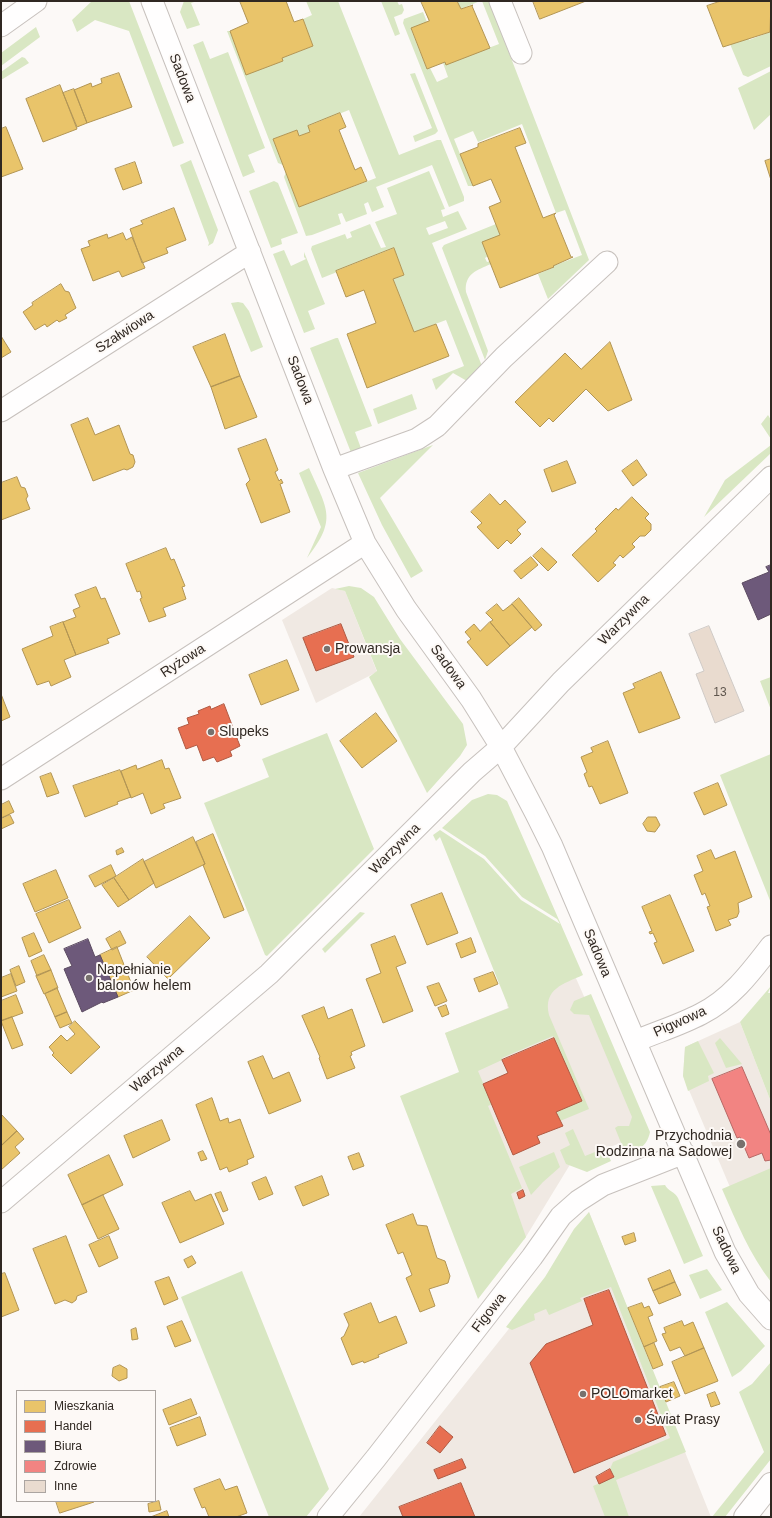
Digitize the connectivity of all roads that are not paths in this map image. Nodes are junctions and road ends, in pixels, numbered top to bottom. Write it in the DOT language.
graph roads {
  1 [pos="36,1"];
  2 [pos="152,1"];
  3 [pos="500,1"];
  4 [pos="1,26"];
  5 [pos="521,53"];
  6 [pos="250,252"];
  7 [pos="607,262"];
  8 [pos="1,411"];
  9 [pos="334,469"];
  10 [pos="771,477"];
  11 [pos="365,543"];
  12 [pos="502,747"];
  13 [pos="1,779"];
  14 [pos="771,946"];
  15 [pos="636,1041"];
  16 [pos="684,1153"];
  17 [pos="1,1202"];
  18 [pos="771,1319"];
  19 [pos="771,1484"];
  20 [pos="328,1517"];
  21 [pos="745,1517"];
  1 -- 4 [label="street"];
  2 -- 6 [label="street, Sadowa"];
  3 -- 5 [label="street"];
  6 -- 8 [label="street, Szałwiowa"];
  6 -- 9 [label="street, Sadowa"];
  7 -- 9 [label="street"];
  9 -- 11 [label="street, Sadowa"];
  10 -- 12 [label="street, Warzywna"];
  11 -- 12 [label="street, Sadowa"];
  11 -- 13 [label="street, Ryżowa"];
  12 -- 15 [label="street, Sadowa"];
  12 -- 17 [label="street, Warzywna"];
  14 -- 15 [label="street, Pigwowa"];
  15 -- 16 [label="street, Sadowa"];
  16 -- 18 [label="street, Sadowa"];
  16 -- 20 [label="street, Figowa"];
  19 -- 21 [label="main road"];
}
